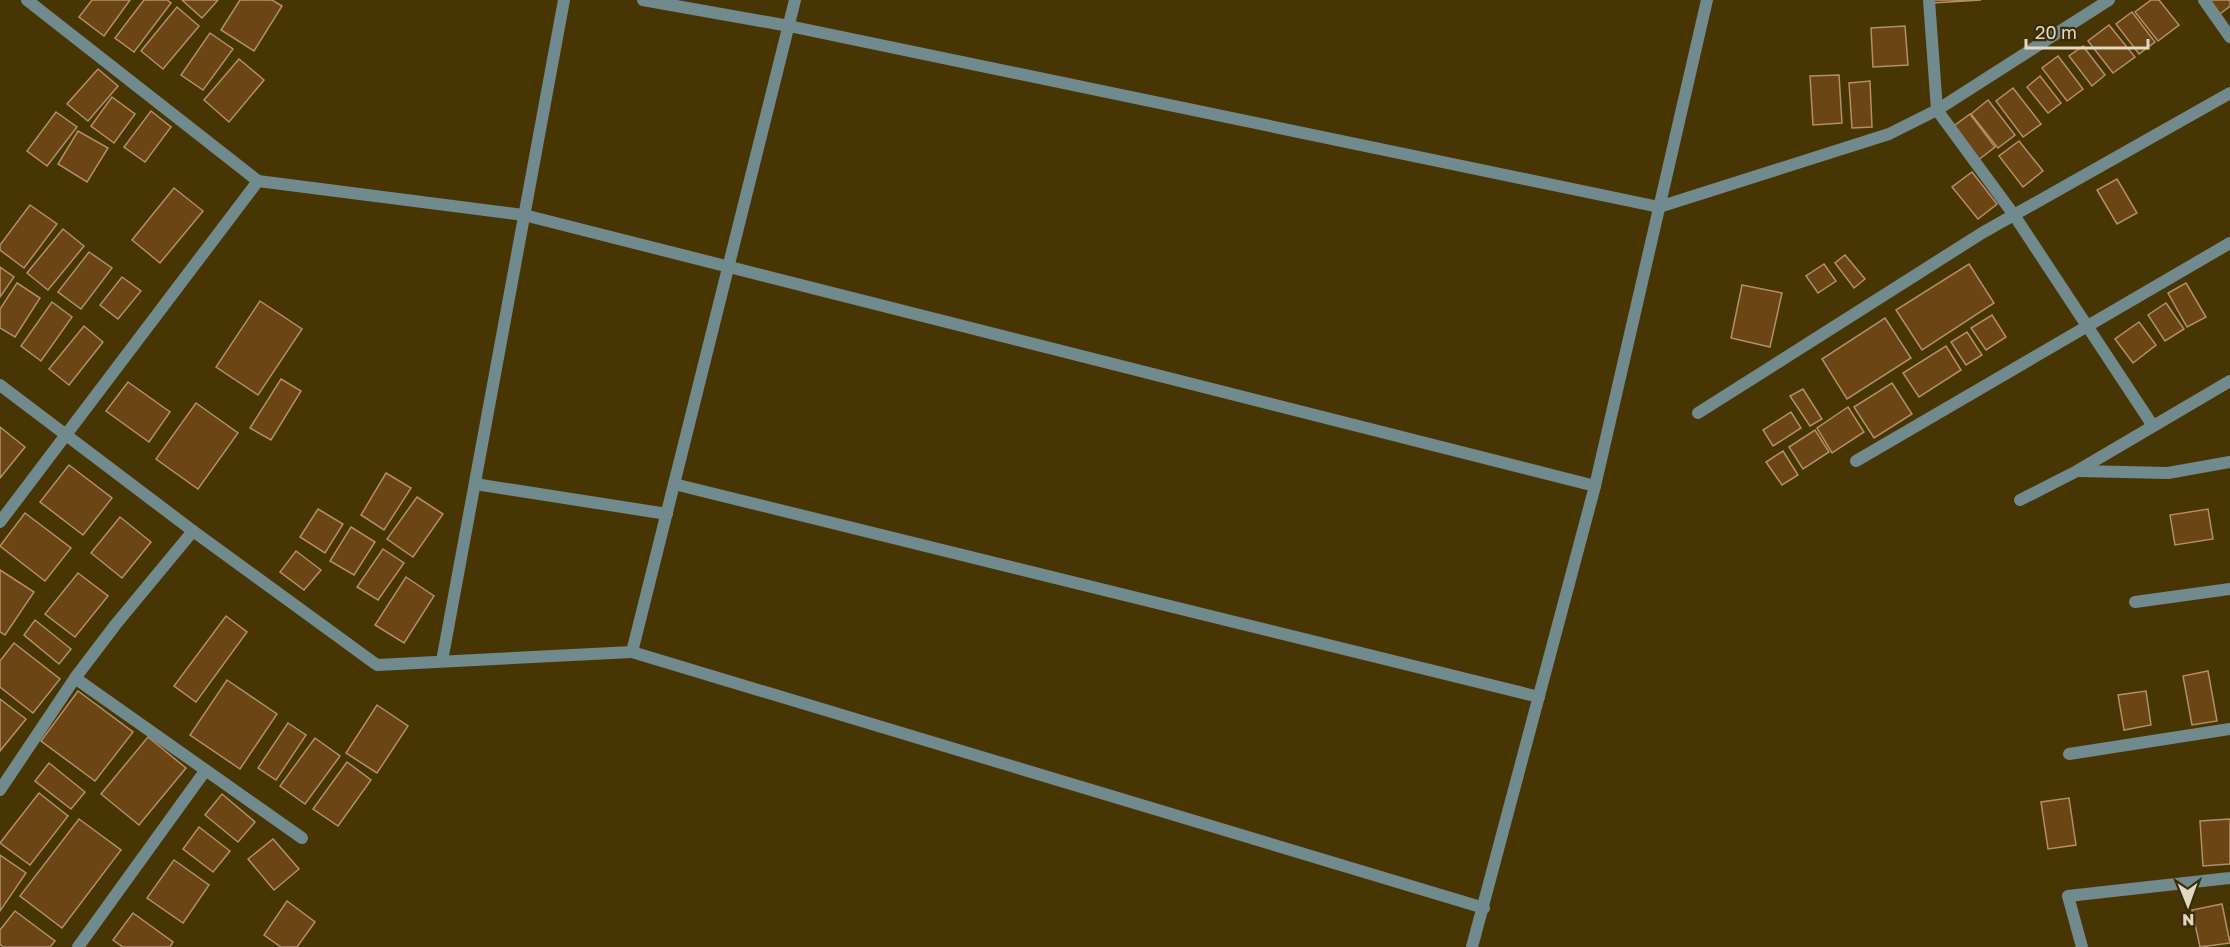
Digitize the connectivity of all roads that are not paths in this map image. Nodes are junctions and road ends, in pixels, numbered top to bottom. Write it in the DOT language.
graph roads {
  1 [pos="27,0"];
  2 [pos="564,0"];
  3 [pos="643,0"];
  4 [pos="795,0"];
  5 [pos="1707,0"];
  6 [pos="1929,0"];
  7 [pos="2109,0"];
  8 [pos="2204,0"];
  9 [pos="789,26"];
  10 [pos="2230,37"];
  11 [pos="2230,93"];
  12 [pos="1937,110"];
  13 [pos="258,181"];
  14 [pos="1659,207"];
  15 [pos="524,214"];
  16 [pos="2014,215"];
  17 [pos="2230,243"];
  18 [pos="728,268"];
  19 [pos="2088,326"];
  20 [pos="2230,381"];
  21 [pos="0,385"];
  22 [pos="1698,413"];
  23 [pos="2153,426"];
  24 [pos="66,434"];
  25 [pos="1856,461"];
  26 [pos="2230,462"];
  27 [pos="2077,471"];
  28 [pos="475,484"];
  29 [pos="675,484"];
  30 [pos="1595,486"];
  31 [pos="2020,500"];
  32 [pos="667,514"];
  33 [pos="0,522"];
  34 [pos="193,531"];
  35 [pos="2230,590"];
  36 [pos="2135,602"];
  37 [pos="632,652"];
  38 [pos="442,661"];
  39 [pos="75,678"];
  40 [pos="1539,697"];
  41 [pos="2230,729"];
  42 [pos="2069,754"];
  43 [pos="205,771"];
  44 [pos="0,790"];
  45 [pos="302,838"];
  46 [pos="2230,878"];
  47 [pos="1484,908"];
  48 [pos="78,947"];
  49 [pos="1472,947"];
  50 [pos="2082,947"];
  1 -- 13 [label="street"];
  2 -- 15 [label="street"];
  3 -- 9 [label="street"];
  4 -- 9 [label="street"];
  5 -- 14 [label="street"];
  6 -- 12 [label="street"];
  7 -- 12 [label="street"];
  8 -- 10 [label="street"];
  9 -- 14 [label="street"];
  9 -- 18 [label="street"];
  11 -- 16 [label="street"];
  12 -- 14 [label="street"];
  12 -- 16 [label="street"];
  13 -- 15 [label="street"];
  13 -- 24 [label="street"];
  14 -- 30 [label="street"];
  15 -- 18 [label="street"];
  15 -- 28 [label="street"];
  16 -- 19 [label="street"];
  16 -- 22 [label="street"];
  17 -- 19 [label="street"];
  18 -- 29 [label="street"];
  18 -- 30 [label="street"];
  19 -- 23 [label="street"];
  19 -- 25 [label="street"];
  20 -- 23 [label="street"];
  21 -- 24 [label="street"];
  23 -- 27 [label="street"];
  24 -- 33 [label="street"];
  24 -- 34 [label="street"];
  26 -- 27 [label="street"];
  27 -- 31 [label="street"];
  28 -- 32 [label="street"];
  28 -- 38 [label="street"];
  29 -- 32 [label="street"];
  29 -- 40 [label="street"];
  30 -- 40 [label="street"];
  32 -- 37 [label="street"];
  34 -- 38 [label="street"];
  34 -- 39 [label="street"];
  35 -- 36 [label="street"];
  37 -- 38 [label="street"];
  37 -- 47 [label="street"];
  39 -- 43 [label="street"];
  39 -- 44 [label="street"];
  40 -- 47 [label="street"];
  41 -- 42 [label="street"];
  43 -- 45 [label="street"];
  43 -- 48 [label="street"];
  46 -- 50 [label="street"];
  47 -- 49 [label="street"];
}
